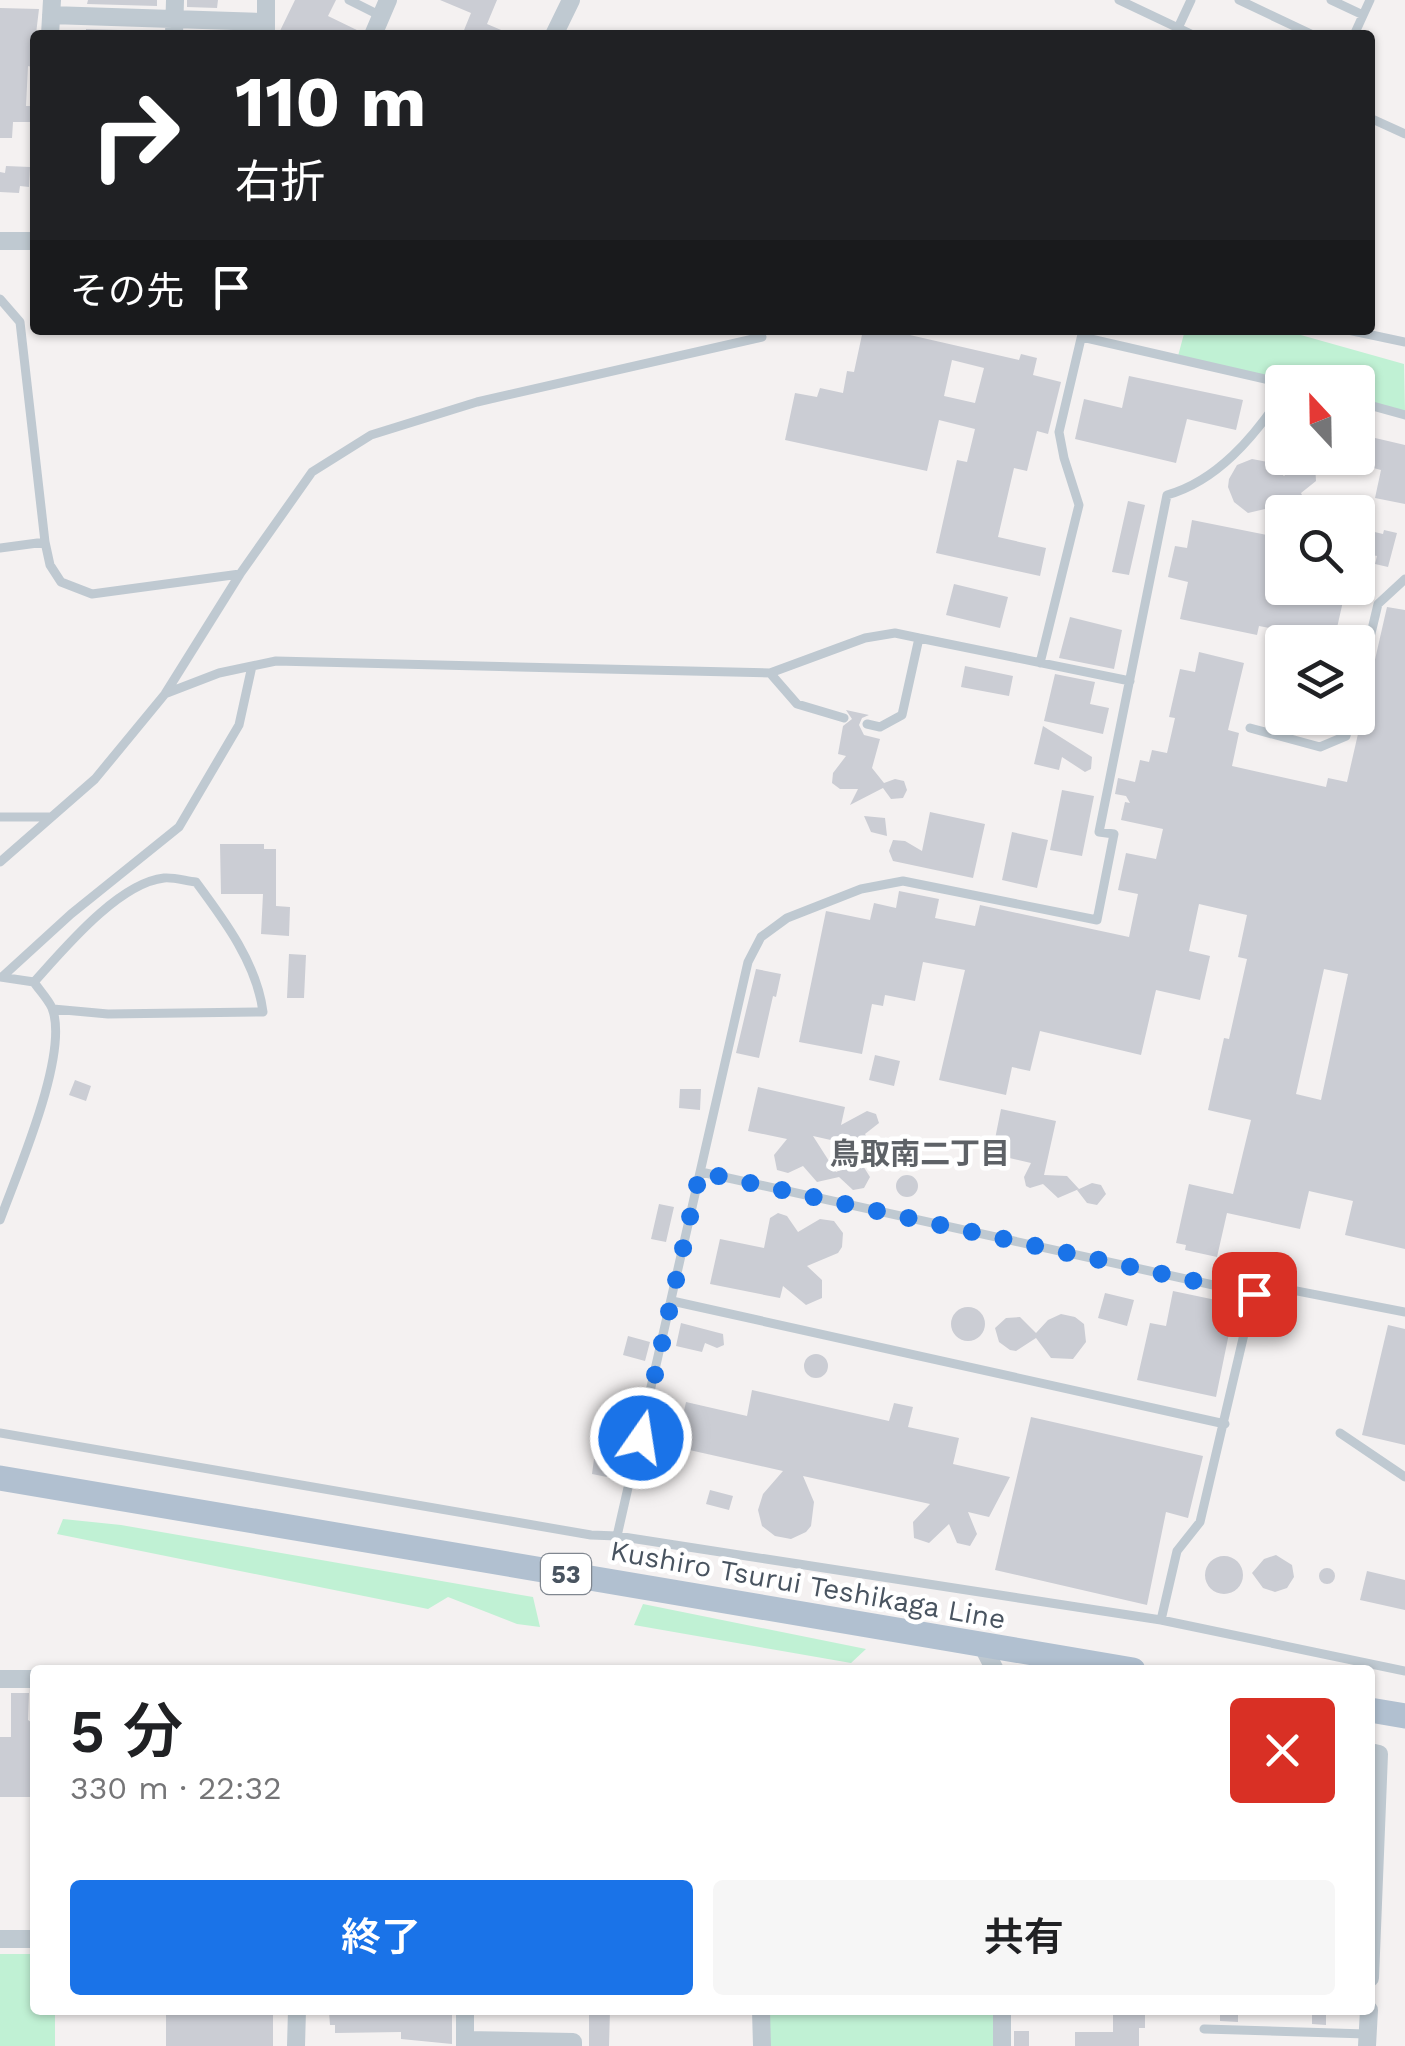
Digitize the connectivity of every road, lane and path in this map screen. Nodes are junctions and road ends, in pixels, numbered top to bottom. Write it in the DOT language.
graph roads {
  1 [pos="176,0"];
  2 [pos="266,0"];
  3 [pos="349,0"];
  4 [pos="571,0"];
  5 [pos="1119,0"];
  6 [pos="1191,0"];
  7 [pos="1239,0"];
  8 [pos="1331,0"];
  9 [pos="1370,0"];
  10 [pos="51,8"];
  11 [pos="384,8"];
  12 [pos="1363,16"];
  13 [pos="174,27"];
  14 [pos="1178,28"];
  15 [pos="265,29"];
  16 [pos="556,30"];
  17 [pos="1182,30"];
  18 [pos="1302,30"];
  19 [pos="1356,30"];
  20 [pos="1375,120"];
  21 [pos="1405,134"];
  22 [pos="0,241"];
  23 [pos="30,241"];
  24 [pos="0,298"];
  25 [pos="1083,335"];
  26 [pos="1087,335"];
  27 [pos="1372,335"];
  28 [pos="762,337"];
  29 [pos="1405,342"];
  30 [pos="1265,379"];
  31 [pos="1375,407"];
  32 [pos="1405,415"];
  33 [pos="1265,420"];
  34 [pos="45,542"];
  35 [pos="0,548"];
  36 [pos="240,574"];
  37 [pos="1405,580"];
  38 [pos="1373,625"];
  39 [pos="919,638"];
  40 [pos="1040,663"];
  41 [pos="252,666"];
  42 [pos="770,673"];
  43 [pos="1130,681"];
  44 [pos="165,694"];
  45 [pos="844,718"];
  46 [pos="867,724"];
  47 [pos="1250,728"];
  48 [pos="1265,732"];
  49 [pos="1277,735"];
  50 [pos="1346,735"];
  51 [pos="0,817"];
  52 [pos="50,818"];
  53 [pos="0,862"];
  54 [pos="1,977"];
  55 [pos="34,982"];
  56 [pos="52,1009"];
  57 [pos="700,1172"];
  58 [pos="0,1220"];
  59 [pos="1254,1294"];
  60 [pos="672,1300"];
  61 [pos="1405,1312"];
  62 [pos="1225,1424"];
  63 [pos="0,1433"];
  64 [pos="1340,1433"];
  65 [pos="1405,1477"];
  66 [pos="0,1478"];
  67 [pos="616,1536"];
  68 [pos="1162,1620"];
  69 [pos="982,1645"];
  70 [pos="992,1665"];
  71 [pos="1103,1665"];
  72 [pos="1405,1671"];
  73 [pos="0,1679"];
  74 [pos="30,1680"];
  75 [pos="1375,1711"];
  76 [pos="1405,1716"];
  77 [pos="1375,1753"];
  78 [pos="1375,1842"];
  79 [pos="0,1939"];
  80 [pos="30,1939"];
  81 [pos="296,2015"];
  82 [pos="466,2015"];
  83 [pos="761,2015"];
  84 [pos="1002,2015"];
  85 [pos="1369,2015"];
  86 [pos="1204,2029"];
  87 [pos="1368,2040"];
  88 [pos="466,2043"];
  89 [pos="296,2046"];
  90 [pos="573,2046"];
  91 [pos="762,2046"];
  92 [pos="1002,2046"];
  1 -- 13 [label="street"];
  2 -- 15 [label="street"];
  3 -- 11 [label="lane"];
  4 -- 16 [label="street"];
  5 -- 14 [label="lane"];
  6 -- 14 [label="lane"];
  7 -- 18 [label="lane"];
  8 -- 12 [label="lane"];
  9 -- 12 [label="lane"];
  10 -- 13 [label="street"];
  12 -- 19 [label="lane"];
  13 -- 15 [label="street"];
  14 -- 17 [label="lane"];
  20 -- 21 [label="lane"];
  22 -- 23 [label="street"];
  24 -- 34 [label="lane"];
  25 -- 40 [label="lane"];
  26 -- 30 [label="lane"];
  27 -- 29 [label="lane"];
  28 -- 36 [label="lane"];
  31 -- 32 [label="lane"];
  33 -- 43 [label="lane"];
  34 -- 35 [label="lane"];
  34 -- 36 [label="lane"];
  36 -- 44 [label="lane"];
  37 -- 38 [label="lane"];
  39 -- 40 [label="lane"];
  39 -- 42 [label="lane"];
  39 -- 46 [label="lane"];
  40 -- 43 [label="lane"];
  41 -- 42 [label="lane"];
  41 -- 44 [label="lane"];
  41 -- 54 [label="lane"];
  42 -- 45 [label="lane"];
  43 -- 57 [label="lane"];
  44 -- 52 [label="lane"];
  47 -- 48 [label="lane"];
  49 -- 50 [label="lane"];
  51 -- 52 [label="lane"];
  52 -- 53 [label="lane"];
  54 -- 55 [label="lane"];
  55 -- 56 [label="lane"];
  55 -- 56 [label="lane"];
  56 -- 58 [label="lane"];
  57 -- 59 [label="lane"];
  57 -- 60 [label="lane"];
  59 -- 61 [label="lane"];
  59 -- 62 [label="lane"];
  60 -- 62 [label="lane"];
  60 -- 67 [label="lane"];
  62 -- 68 [label="lane"];
  63 -- 67 [label="lane"];
  64 -- 65 [label="lane"];
  66 -- 69 [label="main road, Kushiro Tsurui Teshikaga Line / 53"];
  67 -- 68 [label="lane"];
  68 -- 72 [label="lane"];
  69 -- 70 [label="street"];
  69 -- 71 [label="main road, Kushiro Tsurui Teshikaga Line / 53"];
  73 -- 74 [label="street"];
  75 -- 76 [label="main road"];
  77 -- 78 [label="street"];
  79 -- 80 [label="street"];
  81 -- 89 [label="street"];
  82 -- 88 [label="street"];
  83 -- 91 [label="street"];
  84 -- 92 [label="street"];
  85 -- 87 [label="street"];
  86 -- 87 [label="lane"];
  88 -- 90 [label="street"];
}
